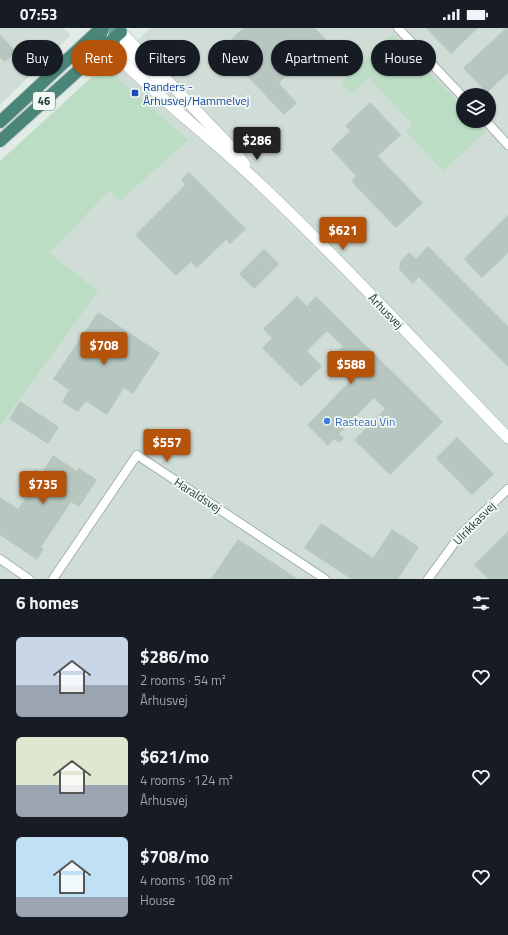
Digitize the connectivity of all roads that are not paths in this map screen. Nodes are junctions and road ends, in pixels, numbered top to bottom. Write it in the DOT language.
graph roads {
  1 [pos="398,28"];
  2 [pos="106,33"];
  3 [pos="127,65"];
  4 [pos="81,76"];
  5 [pos="456,90"];
  6 [pos="0,122"];
  7 [pos="492,128"];
  8 [pos="0,140"];
  9 [pos="508,145"];
  10 [pos="262,186"];
  11 [pos="508,438"];
  12 [pos="508,489"];
  13 [pos="0,559"];
  14 [pos="29,579"];
  15 [pos="53,579"];
  16 [pos="325,579"];
  17 [pos="428,579"];
  1 -- 5 [label="street"];
  2 -- 6 [label="highway, 46"];
  2 -- 8 [label="highway, 46"];
  2 -- 10 [label="main road, Århusvej"];
  3 -- 10 [label="main road, Århusvej"];
  4 -- 8 [label="highway"];
  7 -- 9 [label="street"];
  10 -- 11 [label="main road, Århusvej"];
  12 -- 17 [label="street, Ulrikkasvej"];
  13 -- 14 [label="street"];
  15 -- 16 [label="street, Haraldsvej"];
}
